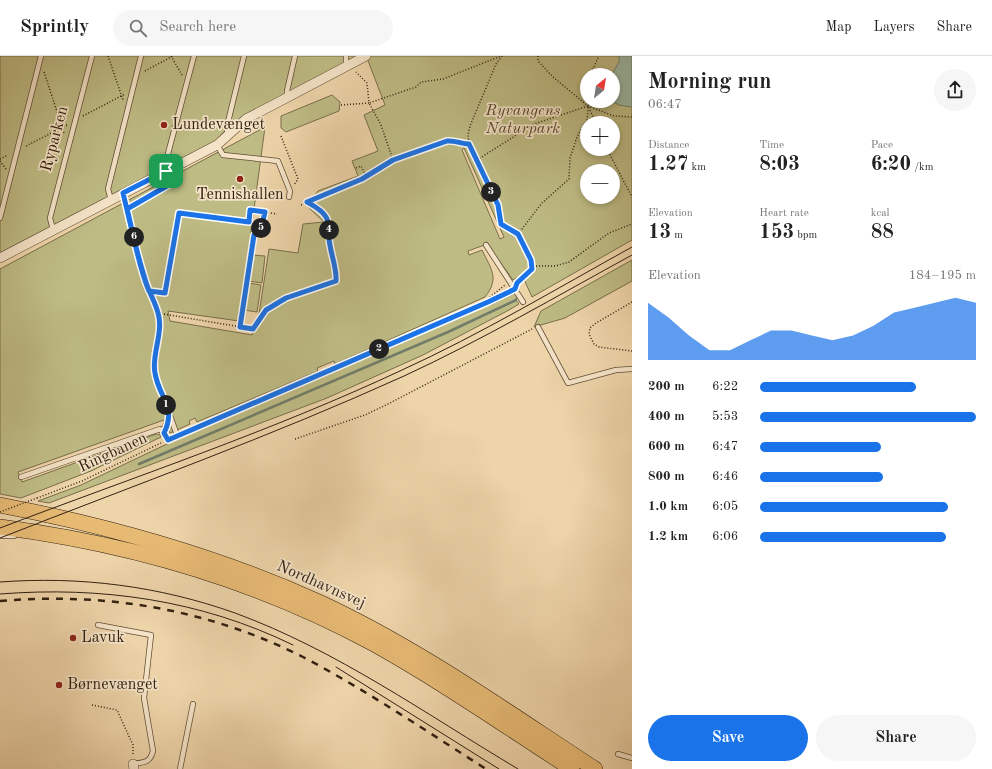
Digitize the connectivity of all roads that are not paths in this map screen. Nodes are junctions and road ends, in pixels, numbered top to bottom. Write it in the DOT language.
graph roads {
  1 [pos="92,56"];
  2 [pos="141,56"];
  3 [pos="194,56"];
  4 [pos="244,56"];
  5 [pos="295,56"];
  6 [pos="346,56"];
  7 [pos="366,56"];
  8 [pos="40,58"];
  9 [pos="347,66"];
  10 [pos="287,97"];
  11 [pos="228,137"];
  12 [pos="217,145"];
  13 [pos="166,171"];
  14 [pos="123,193"];
  15 [pos="289,194"];
  16 [pos="111,200"];
  17 [pos="127,209"];
  18 [pos="0,218"];
  19 [pos="53,230"];
  20 [pos="486,245"];
  21 [pos="0,258"];
  22 [pos="523,302"];
  23 [pos="538,326"];
  24 [pos="632,369"];
  25 [pos="170,414"];
  26 [pos="164,433"];
  27 [pos="177,435"];
  28 [pos="168,440"];
  29 [pos="21,477"];
  30 [pos="0,505"];
  31 [pos="0,527"];
  32 [pos="0,536"];
  33 [pos="71,538"];
  34 [pos="98,625"];
  35 [pos="407,655"];
  36 [pos="429,669"];
  37 [pos="451,683"];
  38 [pos="193,704"];
  39 [pos="618,754"];
  40 [pos="632,758"];
  41 [pos="134,766"];
  42 [pos="180,769"];
  43 [pos="572,769"];
  44 [pos="595,769"];
  1 -- 19 [label="lane, Ryparken"];
  2 -- 16 [label="lane"];
  3 -- 13 [label="lane"];
  4 -- 11 [label="lane"];
  5 -- 10 [label="lane"];
  6 -- 9 [label="lane"];
  7 -- 9 [label="street"];
  8 -- 18 [label="lane, Ryparken"];
  9 -- 10 [label="street"];
  10 -- 11 [label="street"];
  11 -- 12 [label="street"];
  12 -- 13 [label="street"];
  12 -- 15 [label="lane"];
  13 -- 14 [label="street"];
  13 -- 17 [label="lane"];
  14 -- 16 [label="street"];
  14 -- 17 [label="lane"];
  16 -- 19 [label="street"];
  17 -- 25 [label="lane"];
  19 -- 21 [label="street"];
  20 -- 22 [label="lane"];
  23 -- 24 [label="lane"];
  25 -- 26 [label="lane"];
  25 -- 27 [label="lane"];
  26 -- 28 [label="lane"];
  26 -- 29 [label="lane"];
  30 -- 35 [label="highway, Nordhavnsvej"];
  31 -- 33 [label="highway, Nordhavnsvej"];
  32 -- 33 [label="lane"];
  33 -- 35 [label="highway, Nordhavnsvej"];
  34 -- 41 [label="lane"];
  35 -- 36 [label="lane"];
  35 -- 36 [label="lane"];
  35 -- 37 [label="highway, Nordhavnsvej"];
  36 -- 37 [label="lane"];
  36 -- 37 [label="lane"];
  37 -- 43 [label="highway, Nordhavnsvej"];
  37 -- 44 [label="highway, Nordhavnsvej"];
  38 -- 42 [label="lane"];
  39 -- 40 [label="lane"];
}
